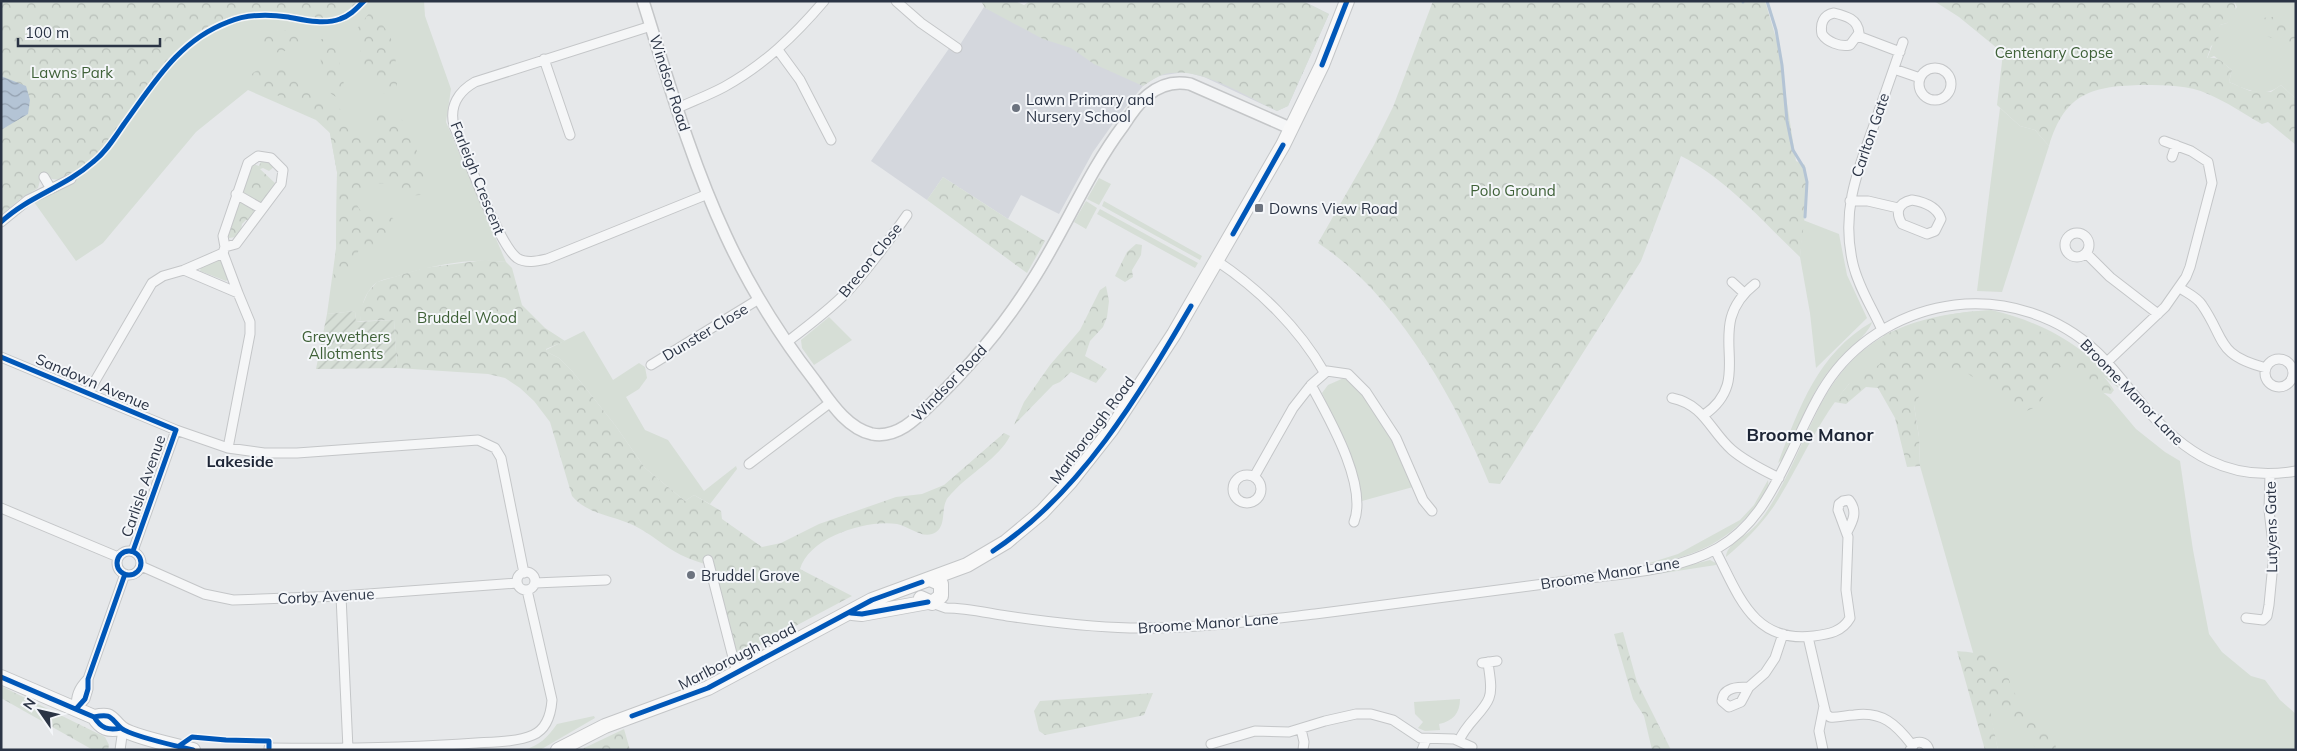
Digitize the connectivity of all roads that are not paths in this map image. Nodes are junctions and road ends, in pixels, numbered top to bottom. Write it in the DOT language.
graph roads {
  1 [pos="643,1"];
  2 [pos="824,1"];
  3 [pos="896,1"];
  4 [pos="1347,1"];
  5 [pos="651,26"];
  6 [pos="1858,36"];
  7 [pos="1903,42"];
  8 [pos="957,48"];
  9 [pos="778,50"];
  10 [pos="1900,52"];
  11 [pos="544,60"];
  12 [pos="1894,69"];
  13 [pos="1920,78"];
  14 [pos="678,108"];
  15 [pos="1290,128"];
  16 [pos="570,135"];
  17 [pos="831,140"];
  18 [pos="2164,141"];
  19 [pos="2176,145"];
  20 [pos="2172,157"];
  21 [pos="44,177"];
  22 [pos="71,179"];
  23 [pos="51,189"];
  24 [pos="236,194"];
  25 [pos="708,194"];
  26 [pos="1850,201"];
  27 [pos="1898,208"];
  28 [pos="262,209"];
  29 [pos="907,215"];
  30 [pos="1,222"];
  31 [pos="224,250"];
  32 [pos="2086,253"];
  33 [pos="1217,261"];
  34 [pos="184,270"];
  35 [pos="1732,282"];
  36 [pos="1755,284"];
  37 [pos="2180,288"];
  38 [pos="238,293"];
  39 [pos="1744,293"];
  40 [pos="760,299"];
  41 [pos="2158,314"];
  42 [pos="1882,330"];
  43 [pos="787,342"];
  44 [pos="1,356"];
  45 [pos="2107,362"];
  46 [pos="651,365"];
  47 [pos="2266,368"];
  48 [pos="1324,372"];
  49 [pos="1311,385"];
  50 [pos="88,393"];
  51 [pos="1672,398"];
  52 [pos="831,402"];
  53 [pos="1704,415"];
  54 [pos="176,430"];
  55 [pos="228,448"];
  56 [pos="749,464"];
  57 [pos="2296,471"];
  58 [pos="2270,474"];
  59 [pos="1254,477"];
  60 [pos="1779,478"];
  61 [pos="1,508"];
  62 [pos="1432,511"];
  63 [pos="1354,522"];
  64 [pos="1847,532"];
  65 [pos="1715,550"];
  66 [pos="133,551"];
  67 [pos="118,557"];
  68 [pos="708,560"];
  69 [pos="967,565"];
  70 [pos="141,566"];
  71 [pos="524,573"];
  72 [pos="125,574"];
  73 [pos="606,580"];
  74 [pos="926,580"];
  75 [pos="535,583"];
  76 [pos="517,584"];
  77 [pos="527,590"];
  78 [pos="341,596"];
  79 [pos="936,597"];
  80 [pos="957,608"];
  81 [pos="850,613"];
  82 [pos="2246,618"];
  83 [pos="1783,634"];
  84 [pos="1808,637"];
  85 [pos="1489,662"];
  86 [pos="737,673"];
  87 [pos="1,678"];
  88 [pos="1749,687"];
  89 [pos="1824,706"];
  90 [pos="76,709"];
  91 [pos="122,729"];
  92 [pos="1301,729"];
  93 [pos="1230,740"];
  94 [pos="1426,740"];
  95 [pos="1459,741"];
  96 [pos="1211,744"];
  97 [pos="454,747"];
  98 [pos="1472,747"];
  99 [pos="1911,747"];
  100 [pos="269,748"];
  101 [pos="348,748"];
  102 [pos="120,750"];
  103 [pos="193,750"];
  104 [pos="558,750"];
  105 [pos="1227,750"];
  106 [pos="1302,750"];
  107 [pos="1422,750"];
  108 [pos="1823,750"];
  109 [pos="1929,750"];
  1 -- 5 [label="street, Windsor Road"];
  2 -- 9 [label="street"];
  3 -- 8 [label="street"];
  4 -- 15 [label="main road, Marlborough Road"];
  5 -- 11 [label="street, Farleigh Crescent"];
  5 -- 14 [label="street, Windsor Road"];
  6 -- 6 [label="street"];
  6 -- 10 [label="street"];
  7 -- 10 [label="street, Carlton Gate"];
  9 -- 14 [label="street"];
  9 -- 17 [label="street"];
  10 -- 12 [label="street, Carlton Gate"];
  11 -- 16 [label="street"];
  11 -- 25 [label="street, Farleigh Crescent"];
  12 -- 13 [label="street"];
  12 -- 26 [label="street, Carlton Gate"];
  14 -- 25 [label="street, Windsor Road"];
  15 -- 33 [label="main road, Marlborough Road"];
  15 -- 52 [label="street, Windsor Road"];
  18 -- 19 [label="street"];
  19 -- 20 [label="street"];
  19 -- 37 [label="street"];
  21 -- 23 [label="street"];
  22 -- 23 [label="street"];
  23 -- 30 [label="street"];
  24 -- 28 [label="street"];
  24 -- 28 [label="street"];
  24 -- 31 [label="street"];
  25 -- 40 [label="street, Windsor Road"];
  26 -- 27 [label="street, Carlton Gate"];
  26 -- 42 [label="street, Carlton Gate"];
  27 -- 27 [label="street, Carlton Gate"];
  28 -- 31 [label="street"];
  29 -- 43 [label="street, Brecon Close"];
  31 -- 34 [label="street"];
  31 -- 38 [label="street"];
  32 -- 41 [label="street"];
  33 -- 48 [label="street"];
  33 -- 69 [label="main road, Marlborough Road"];
  34 -- 38 [label="street"];
  34 -- 50 [label="street"];
  35 -- 39 [label="street"];
  36 -- 39 [label="street"];
  37 -- 41 [label="street"];
  37 -- 47 [label="street"];
  38 -- 55 [label="street"];
  39 -- 53 [label="street"];
  40 -- 43 [label="street, Windsor Road"];
  40 -- 46 [label="street, Dunster Close"];
  41 -- 45 [label="street"];
  42 -- 45 [label="street, Broome Manor Lane"];
  42 -- 60 [label="street, Broome Manor Lane"];
  43 -- 52 [label="street, Windsor Road"];
  44 -- 50 [label="street, Sandown Avenue"];
  45 -- 58 [label="street, Broome Manor Lane"];
  48 -- 49 [label="street"];
  48 -- 62 [label="street"];
  49 -- 59 [label="street"];
  49 -- 63 [label="street"];
  50 -- 54 [label="street, Sandown Avenue"];
  51 -- 53 [label="street"];
  52 -- 56 [label="street"];
  53 -- 60 [label="street"];
  54 -- 55 [label="street, Sandown Avenue"];
  54 -- 66 [label="street, Carlisle Avenue"];
  55 -- 71 [label="street, Sandown Avenue"];
  57 -- 58 [label="street, Broome Manor Lane"];
  58 -- 82 [label="street, Lutyens Gate"];
  60 -- 65 [label="street, Broome Manor Lane"];
  61 -- 67 [label="street"];
  64 -- 84 [label="street"];
  65 -- 80 [label="street, Broome Manor Lane"];
  65 -- 83 [label="street"];
  66 -- 67 [label="street, Carlisle Avenue"];
  66 -- 70 [label="street, Carlisle Avenue"];
  67 -- 72 [label="street, Carlisle Avenue"];
  68 -- 86 [label="street"];
  69 -- 74 [label="main road, Marlborough Road"];
  69 -- 79 [label="main road, Marlborough Road"];
  70 -- 72 [label="street"];
  70 -- 78 [label="street, Corby Avenue"];
  71 -- 75 [label="street"];
  71 -- 76 [label="street"];
  72 -- 90 [label="street"];
  73 -- 75 [label="street"];
  74 -- 79 [label="main road"];
  74 -- 79 [label="main road"];
  74 -- 81 [label="main road, Marlborough Road"];
  75 -- 77 [label="street"];
  76 -- 77 [label="street"];
  76 -- 78 [label="street, Corby Avenue"];
  77 -- 97 [label="street"];
  78 -- 101 [label="street"];
  79 -- 80 [label="street"];
  79 -- 80 [label="street, Broome Manor Lane"];
  79 -- 81 [label="main road, Marlborough Road"];
  81 -- 86 [label="main road, Marlborough Road"];
  83 -- 84 [label="street"];
  83 -- 88 [label="street"];
  84 -- 89 [label="street"];
  85 -- 95 [label="street"];
  86 -- 104 [label="main road, Marlborough Road"];
  87 -- 90 [label="main road"];
  89 -- 99 [label="street"];
  89 -- 108 [label="street"];
  90 -- 91 [label="main road"];
  91 -- 102 [label="street"];
  91 -- 103 [label="main road"];
  92 -- 93 [label="street"];
  92 -- 94 [label="street"];
  92 -- 106 [label="street"];
  93 -- 96 [label="street"];
  93 -- 105 [label="street"];
  94 -- 95 [label="street"];
  94 -- 107 [label="street"];
  95 -- 98 [label="street"];
  97 -- 101 [label="street"];
  99 -- 109 [label="street"];
  100 -- 101 [label="street"];
}
